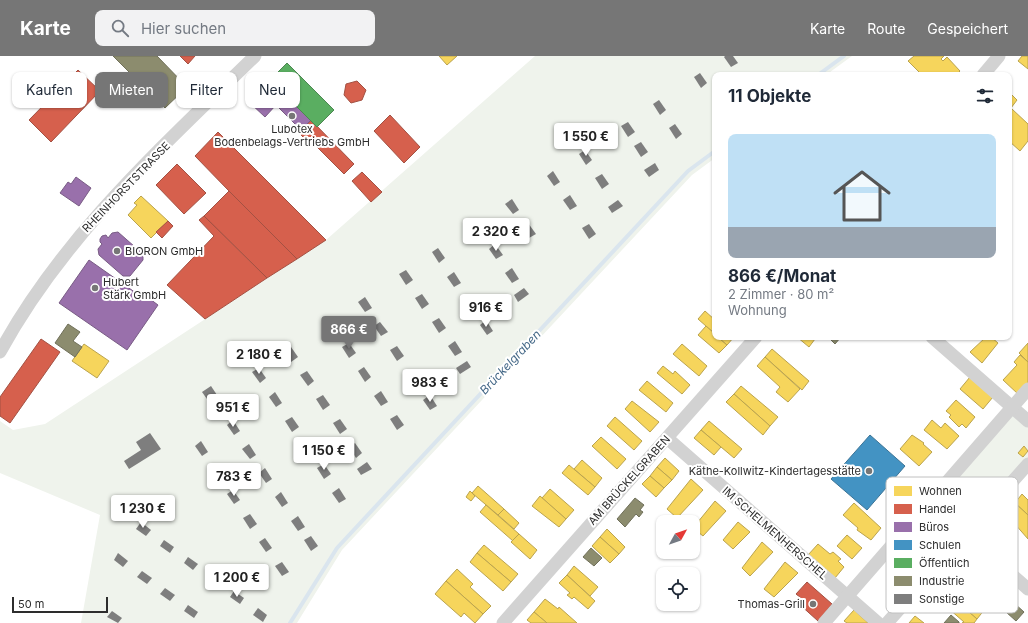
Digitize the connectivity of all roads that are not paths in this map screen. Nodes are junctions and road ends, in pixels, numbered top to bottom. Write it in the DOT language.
graph roads {
  1 [pos="255,56"];
  2 [pos="999,56"];
  3 [pos="986,72"];
  4 [pos="753,340"];
  5 [pos="935,340"];
  6 [pos="0,352"];
  7 [pos="1028,389"];
  8 [pos="1012,407"];
  9 [pos="1028,421"];
  10 [pos="667,438"];
  11 [pos="1028,464"];
  12 [pos="951,477"];
  13 [pos="1016,477"];
  14 [pos="886,552"];
  15 [pos="1018,580"];
  16 [pos="1028,589"];
  17 [pos="848,596"];
  18 [pos="896,613"];
  19 [pos="503,623"];
  20 [pos="824,623"];
  21 [pos="878,623"];
  22 [pos="887,623"];
  1 -- 6 [label="street, RHEINHORSTSTRASSE"];
  2 -- 3 [label="street"];
  4 -- 10 [label="street, AM BRÜCKELGRABEN"];
  5 -- 8 [label="street"];
  7 -- 8 [label="street"];
  8 -- 9 [label="street"];
  8 -- 12 [label="street"];
  10 -- 17 [label="street, IM SCHELMENHERSCHEL"];
  10 -- 19 [label="street, AM BRÜCKELGRABEN"];
  11 -- 13 [label="street"];
  14 -- 17 [label="street"];
  15 -- 16 [label="street"];
  17 -- 20 [label="street"];
  17 -- 21 [label="street, IM SCHELMENHERSCHEL"];
  18 -- 22 [label="street"];
}
